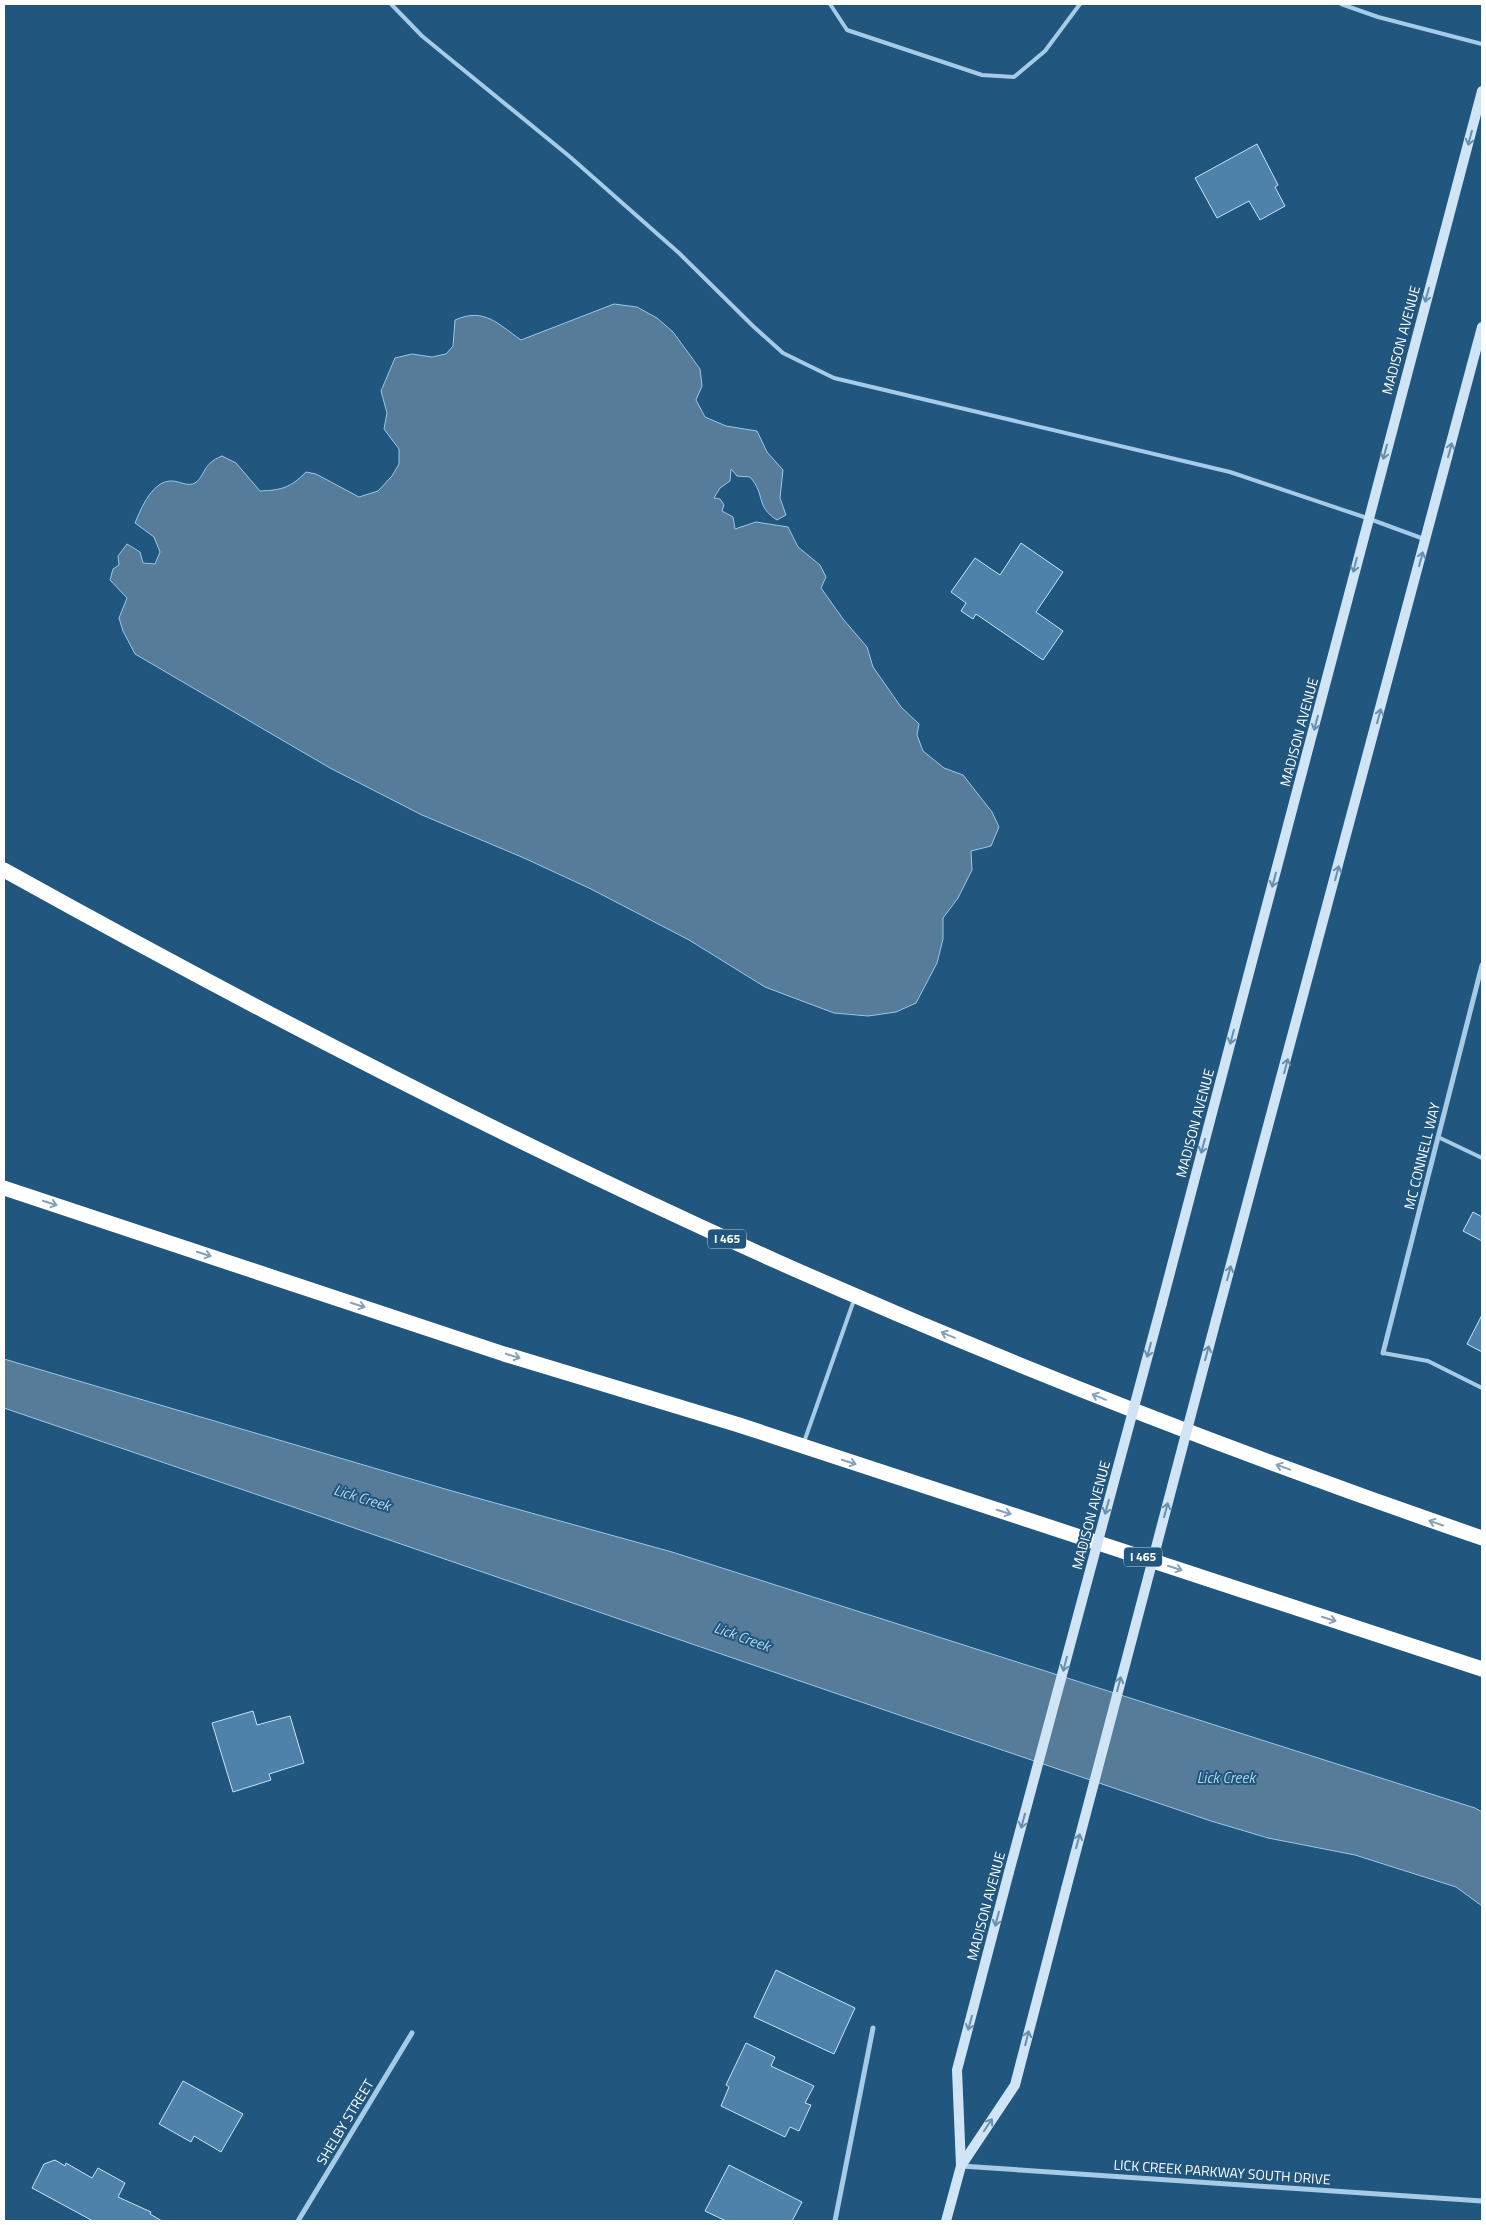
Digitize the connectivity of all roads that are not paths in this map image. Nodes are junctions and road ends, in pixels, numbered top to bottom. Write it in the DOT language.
graph roads {
  1 [pos="391,4"];
  2 [pos="830,4"];
  3 [pos="1080,4"];
  4 [pos="1341,4"];
  5 [pos="1482,44"];
  6 [pos="1482,91"];
  7 [pos="1482,327"];
  8 [pos="1367,518"];
  9 [pos="1426,540"];
  10 [pos="4,870"];
  11 [pos="1482,965"];
  12 [pos="1438,1137"];
  13 [pos="1482,1158"];
  14 [pos="4,1188"];
  15 [pos="856,1296"];
  16 [pos="1383,1353"];
  17 [pos="1482,1388"];
  18 [pos="803,1446"];
  19 [pos="1482,1538"];
  20 [pos="1482,1669"];
  21 [pos="874,2028"];
  22 [pos="412,2034"];
  23 [pos="961,2166"];
  24 [pos="1482,2201"];
  25 [pos="298,2221"];
  26 [pos="835,2221"];
  27 [pos="946,2221"];
  1 -- 8 [label="lane"];
  2 -- 3 [label="lane"];
  4 -- 5 [label="lane"];
  6 -- 8 [label="main road, MADISON AVENUE, one-way"];
  9 -- 7 [label="main road, MADISON AVENUE, one-way"];
  8 -- 9 [label="lane"];
  8 -- 23 [label="main road, MADISON AVENUE, one-way, bridge"];
  23 -- 9 [label="main road, MADISON AVENUE, one-way, bridge"];
  10 -- 15 [label="highway, I 465"];
  11 -- 12 [label="street, MC CONNELL WAY"];
  12 -- 13 [label="lane"];
  12 -- 16 [label="street, MC CONNELL WAY"];
  14 -- 18 [label="highway, I 465, one-way"];
  15 -- 18 [label="lane"];
  19 -- 15 [label="highway, I 465, one-way"];
  16 -- 17 [label="lane"];
  18 -- 20 [label="highway, I 465, one-way"];
  21 -- 26 [label="street"];
  22 -- 25 [label="street, SHELBY STREET"];
  23 -- 24 [label="street, LICK CREEK PARKWAY SOUTH DRIVE"];
  23 -- 27 [label="main road, MADISON AVENUE"];
}
